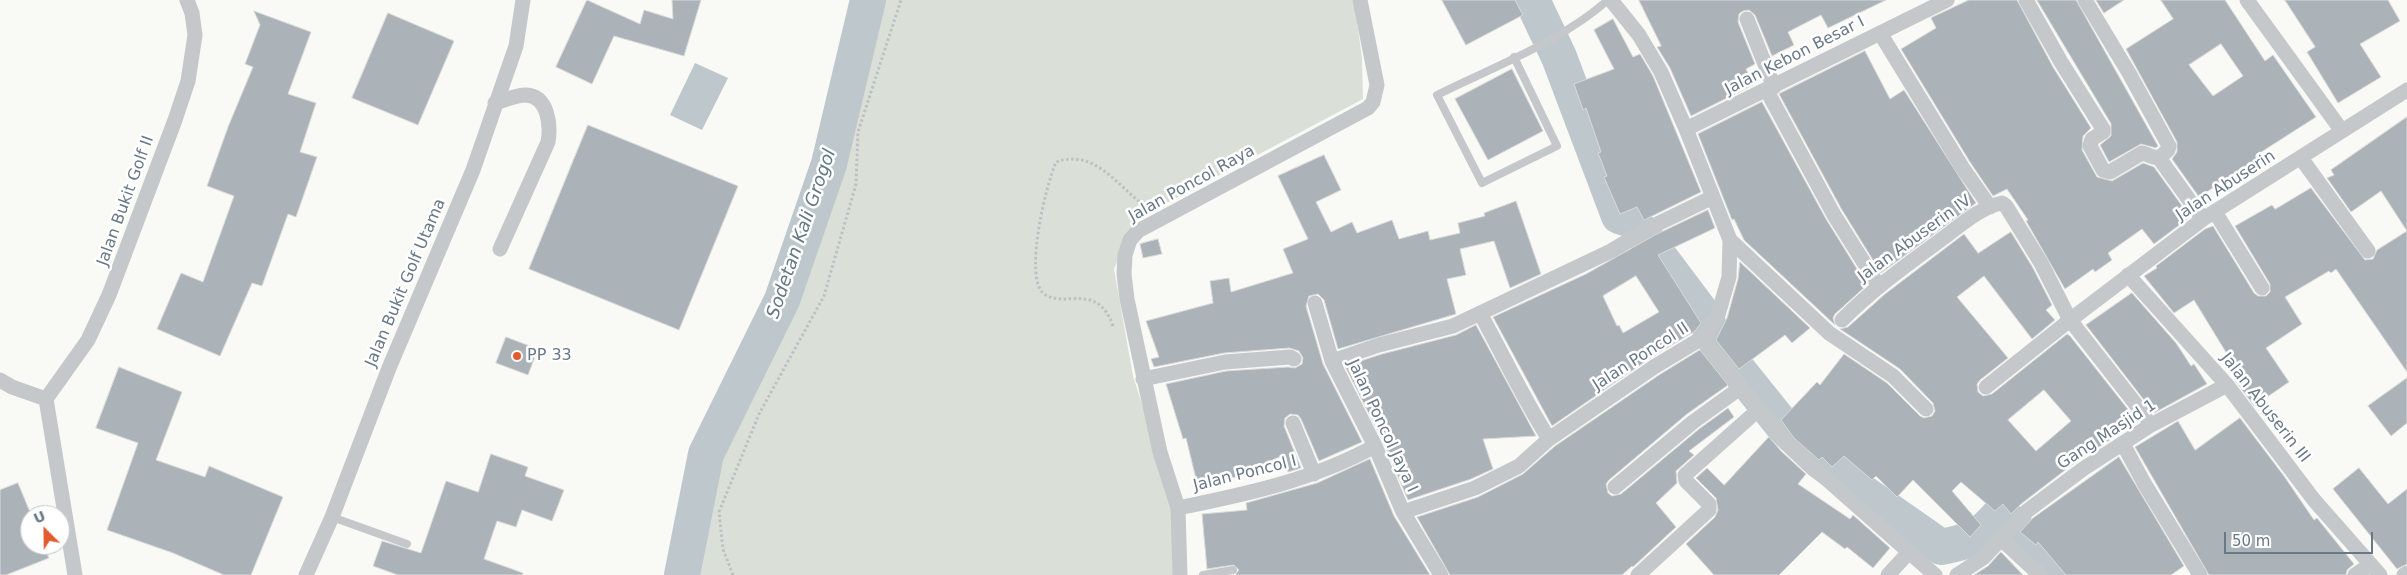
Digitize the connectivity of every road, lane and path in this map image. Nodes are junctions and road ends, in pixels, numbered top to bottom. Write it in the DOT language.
graph roads {
  1 [pos="187,0"];
  2 [pos="523,0"];
  3 [pos="901,0"];
  4 [pos="1360,0"];
  5 [pos="1609,0"];
  6 [pos="1947,0"];
  7 [pos="2026,0"];
  8 [pos="2085,0"];
  9 [pos="2247,0"];
  10 [pos="1746,19"];
  11 [pos="1880,33"];
  12 [pos="1514,57"];
  13 [pos="1770,89"];
  14 [pos="2407,90"];
  15 [pos="495,102"];
  16 [pos="1686,129"];
  17 [pos="2342,131"];
  18 [pos="2160,158"];
  19 [pos="2301,158"];
  20 [pos="1713,197"];
  21 [pos="1990,207"];
  22 [pos="1151,211"];
  23 [pos="2209,215"];
  24 [pos="1730,240"];
  25 [pos="500,249"];
  26 [pos="2368,250"];
  27 [pos="2128,275"];
  28 [pos="1878,285"];
  29 [pos="2262,288"];
  30 [pos="1315,303"];
  31 [pos="1480,313"];
  32 [pos="1842,320"];
  33 [pos="2070,320"];
  34 [pos="1115,334"];
  35 [pos="1704,337"];
  36 [pos="1294,359"];
  37 [pos="1332,361"];
  38 [pos="1143,379"];
  39 [pos="0,380"];
  40 [pos="2227,385"];
  41 [pos="1986,387"];
  42 [pos="1740,388"];
  43 [pos="46,399"];
  44 [pos="1926,408"];
  45 [pos="1758,410"];
  46 [pos="2145,416"];
  47 [pos="1293,423"];
  48 [pos="1549,439"];
  49 [pos="2123,444"];
  50 [pos="1375,446"];
  51 [pos="1314,474"];
  52 [pos="1615,487"];
  53 [pos="1178,508"];
  54 [pos="1403,512"];
  55 [pos="332,517"];
  56 [pos="2007,533"];
  57 [pos="407,544"];
  58 [pos="1909,552"];
  59 [pos="1233,570"];
  60 [pos="2375,570"];
  61 [pos="1930,573"];
  62 [pos="75,575"];
  63 [pos="306,575"];
  64 [pos="733,575"];
  65 [pos="1180,575"];
  66 [pos="1203,575"];
  67 [pos="1441,575"];
  68 [pos="1638,575"];
  69 [pos="1888,575"];
  70 [pos="1957,575"];
  71 [pos="2040,575"];
  72 [pos="2200,575"];
  73 [pos="2355,575"];
  1 -- 43 [label="street, Jalan Bukit Golf II"];
  2 -- 15 [label="street, Jalan Bukit Golf Utama"];
  3 -- 64 [label="path"];
  4 -- 38 [label="street, Jalan Poncol Raya"];
  5 -- 12 [label="lane"];
  5 -- 16 [label="street, Jalan Poncol II"];
  6 -- 11 [label="street, Jalan Kebon Besar I"];
  7 -- 18 [label="street"];
  8 -- 18 [label="street"];
  9 -- 17 [label="street"];
  10 -- 13 [label="street"];
  11 -- 13 [label="street, Jalan Kebon Besar I"];
  11 -- 21 [label="street"];
  12 -- 12 [label="lane"];
  13 -- 16 [label="street, Jalan Kebon Besar I"];
  13 -- 28 [label="street"];
  14 -- 17 [label="street, Jalan Abuserin"];
  15 -- 25 [label="street"];
  15 -- 55 [label="street, Jalan Bukit Golf Utama"];
  16 -- 20 [label="street, Jalan Poncol II"];
  17 -- 19 [label="street, Jalan Abuserin"];
  18 -- 23 [label="street"];
  19 -- 23 [label="street, Jalan Abuserin"];
  19 -- 26 [label="street"];
  20 -- 24 [label="street, Jalan Poncol II"];
  20 -- 31 [label="street, Jalan Poncol Jaya I"];
  21 -- 28 [label="street, Jalan Abuserin IV"];
  21 -- 33 [label="street, Jalan Abuserin IV"];
  22 -- 34 [label="path"];
  23 -- 27 [label="street, Jalan Abuserin"];
  23 -- 29 [label="street"];
  24 -- 35 [label="street, Jalan Poncol II"];
  24 -- 44 [label="street"];
  27 -- 33 [label="street, Jalan Abuserin"];
  27 -- 40 [label="street, Jalan Abuserin III"];
  28 -- 32 [label="street, Jalan Abuserin IV"];
  30 -- 37 [label="street"];
  31 -- 37 [label="street, Jalan Poncol Jaya I"];
  31 -- 48 [label="street"];
  33 -- 41 [label="street, Jalan Abuserin"];
  33 -- 46 [label="street"];
  35 -- 42 [label="street"];
  35 -- 48 [label="street, Jalan Poncol II"];
  36 -- 38 [label="street"];
  37 -- 50 [label="street, Jalan Poncol Jaya I"];
  38 -- 53 [label="street, Jalan Poncol Raya"];
  39 -- 43 [label="street"];
  40 -- 49 [label="street, Gang Masjid 1"];
  40 -- 60 [label="street, Jalan Abuserin III"];
  42 -- 45 [label="street"];
  42 -- 52 [label="street"];
  43 -- 62 [label="street"];
  45 -- 58 [label="street"];
  45 -- 68 [label="street"];
  47 -- 51 [label="street"];
  48 -- 54 [label="street, Jalan Poncol II"];
  49 -- 56 [label="street, Gang Masjid 1"];
  49 -- 72 [label="street"];
  50 -- 51 [label="street, Jalan Poncol I"];
  50 -- 54 [label="street, Jalan Poncol Jaya I"];
  51 -- 53 [label="street, Jalan Poncol I"];
  53 -- 65 [label="street, Jalan Poncol Raya"];
  54 -- 67 [label="street, Jalan Poncol Jaya I"];
  55 -- 57 [label="lane"];
  55 -- 63 [label="street, Jalan Bukit Golf Utama"];
  56 -- 70 [label="street, Gang Masjid 1"];
  56 -- 71 [label="street"];
  58 -- 61 [label="street"];
  58 -- 69 [label="street"];
  59 -- 66 [label="lane"];
  60 -- 73 [label="street, Jalan Abuserin III"];
}
